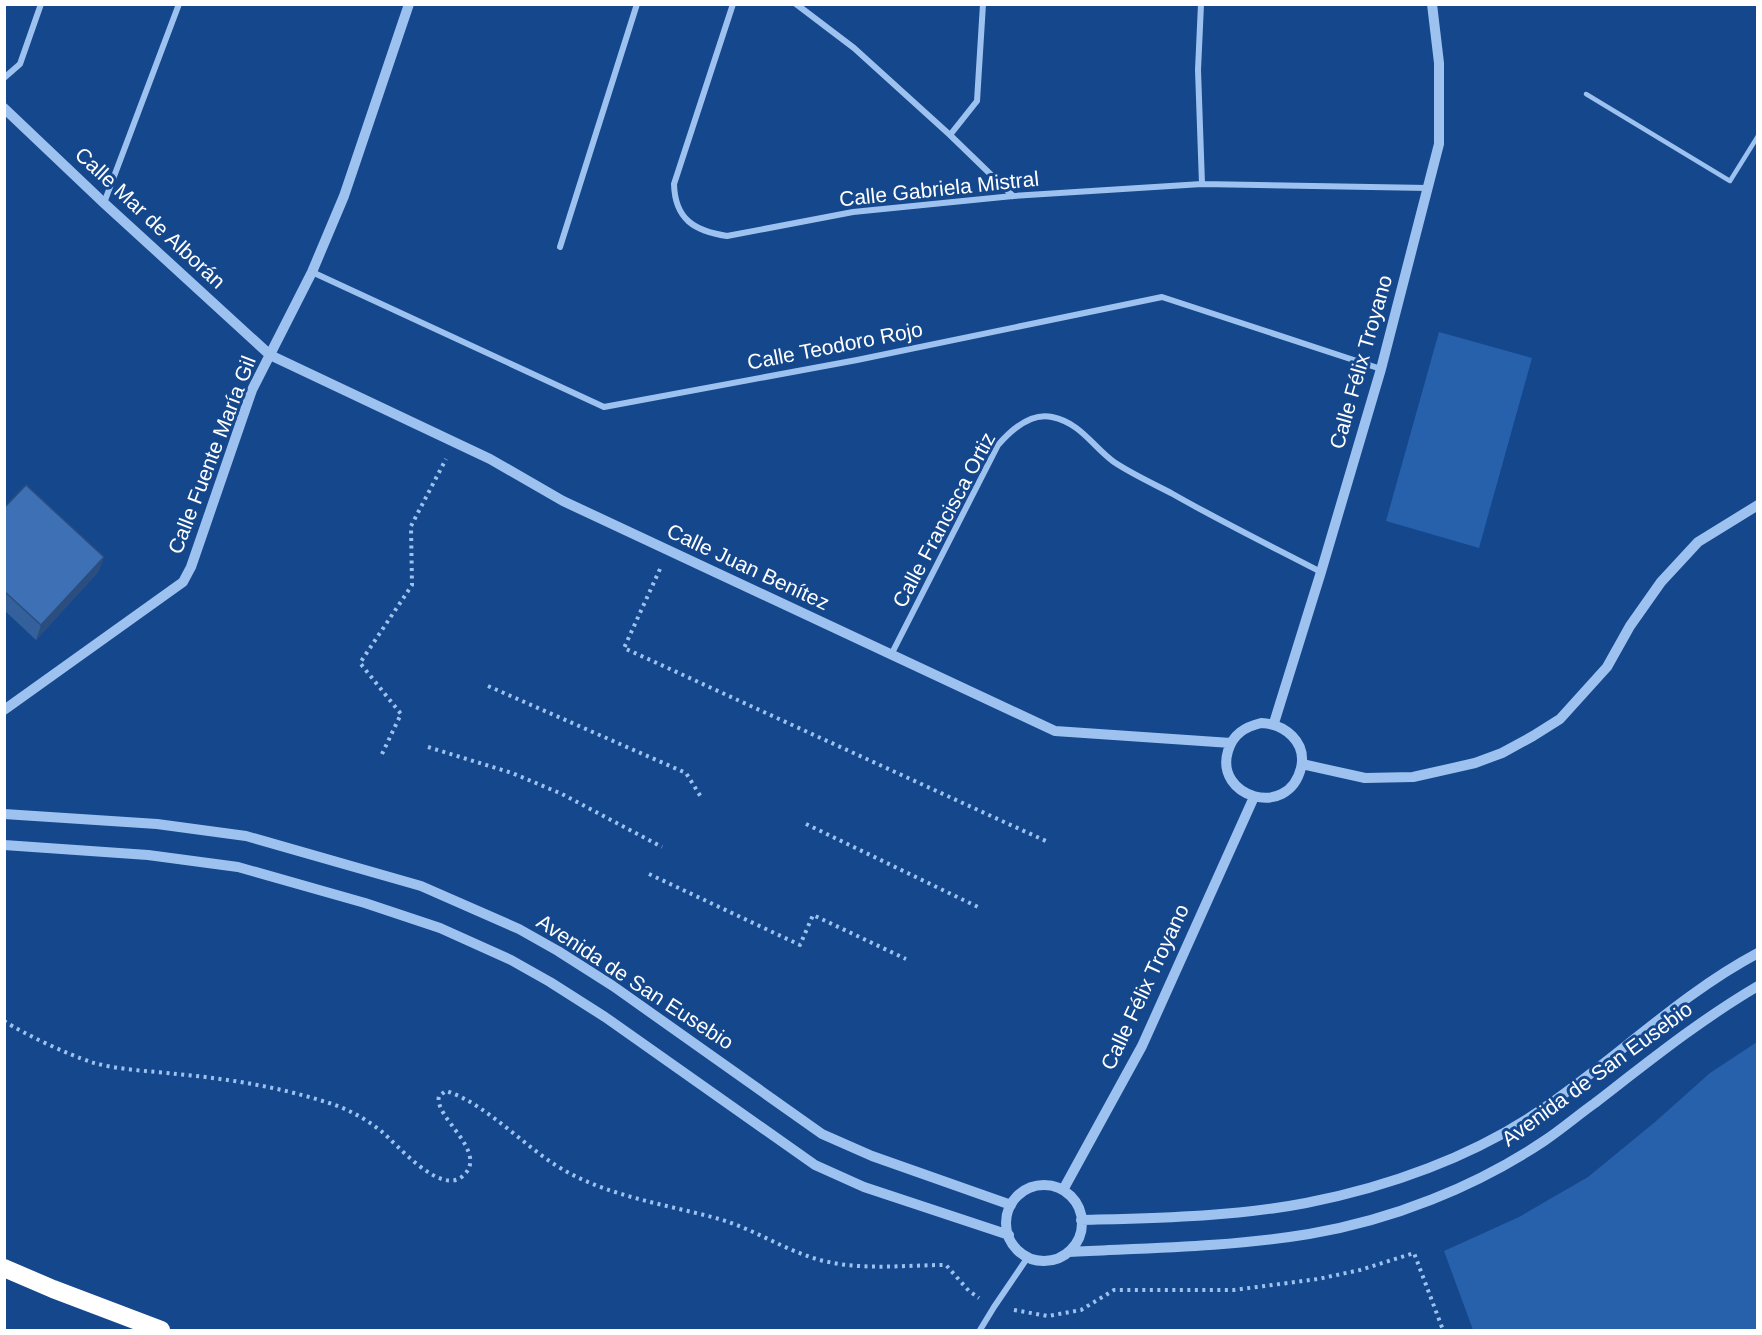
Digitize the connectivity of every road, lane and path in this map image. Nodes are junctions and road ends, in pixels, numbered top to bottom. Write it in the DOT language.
graph roads {
  1 [pos="41,4"];
  2 [pos="178,4"];
  3 [pos="410,4"];
  4 [pos="637,4"];
  5 [pos="733,4"];
  6 [pos="796,4"];
  7 [pos="983,4"];
  8 [pos="1201,4"];
  9 [pos="1432,4"];
  10 [pos="4,78"];
  11 [pos="1586,94"];
  12 [pos="4,108"];
  13 [pos="950,135"];
  14 [pos="1758,136"];
  15 [pos="1202,184"];
  16 [pos="1430,188"];
  17 [pos="1013,196"];
  18 [pos="104,203"];
  19 [pos="560,247"];
  20 [pos="312,272"];
  21 [pos="270,355"];
  22 [pos="1381,369"];
  23 [pos="455,442"];
  24 [pos="1758,506"];
  25 [pos="668,551"];
  26 [pos="1321,572"];
  27 [pos="891,655"];
  28 [pos="488,686"];
  29 [pos="4,710"];
  30 [pos="1274,723"];
  31 [pos="1231,743"];
  32 [pos="428,747"];
  33 [pos="382,754"];
  34 [pos="1302,764"];
  35 [pos="701,797"];
  36 [pos="1254,797"];
  37 [pos="4,814"];
  38 [pos="806,824"];
  39 [pos="1048,842"];
  40 [pos="4,845"];
  41 [pos="662,847"];
  42 [pos="649,874"];
  43 [pos="978,906"];
  44 [pos="1758,953"];
  45 [pos="906,959"];
  46 [pos="1758,986"];
  47 [pos="4,1022"];
  48 [pos="1063,1190"];
  49 [pos="1011,1206"];
  50 [pos="1081,1220"];
  51 [pos="1009,1235"];
  52 [pos="1069,1252"];
  53 [pos="1028,1257"];
  54 [pos="4,1268"];
  55 [pos="994,1307"];
  56 [pos="161,1330"];
  57 [pos="980,1330"];
  58 [pos="1443,1330"];
  1 -- 10 [label="street"];
  2 -- 18 [label="street"];
  3 -- 20 [label="street, Calle Fuente María Gil"];
  4 -- 19 [label="street"];
  5 -- 17 [label="street, Calle Gabriela Mistral"];
  6 -- 13 [label="street"];
  7 -- 13 [label="street"];
  8 -- 15 [label="street"];
  9 -- 16 [label="street, Calle Félix Troyano"];
  11 -- 14 [label="lane"];
  12 -- 18 [label="street, Calle Mar de Alborán"];
  13 -- 17 [label="street"];
  15 -- 16 [label="street, Calle Gabriela Mistral"];
  15 -- 17 [label="street, Calle Gabriela Mistral"];
  16 -- 22 [label="street, Calle Félix Troyano"];
  18 -- 21 [label="street, Calle Mar de Alborán"];
  20 -- 21 [label="street, Calle Fuente María Gil"];
  20 -- 22 [label="street, Calle Teodoro Rojo"];
  21 -- 23 [label="street, Calle Juan Benítez"];
  21 -- 29 [label="street, Calle Fuente María Gil"];
  22 -- 26 [label="street, Calle Félix Troyano"];
  23 -- 25 [label="street, Calle Juan Benítez"];
  23 -- 33 [label="path"];
  24 -- 34 [label="street"];
  25 -- 27 [label="street, Calle Juan Benítez"];
  25 -- 39 [label="path"];
  26 -- 27 [label="street, Calle Francisca Ortiz"];
  26 -- 30 [label="street, Calle Félix Troyano"];
  27 -- 31 [label="street, Calle Juan Benítez"];
  28 -- 35 [label="path"];
  30 -- 31 [label="street"];
  30 -- 34 [label="street"];
  31 -- 36 [label="street"];
  32 -- 41 [label="path"];
  34 -- 36 [label="street"];
  36 -- 48 [label="street, Calle Félix Troyano"];
  37 -- 49 [label="street, Avenida de San Eusebio"];
  38 -- 43 [label="path"];
  40 -- 51 [label="street"];
  42 -- 45 [label="path"];
  44 -- 50 [label="street, Avenida de San Eusebio"];
  46 -- 52 [label="street, Avenida de San Eusebio"];
  47 -- 55 [label="path"];
  48 -- 49 [label="street"];
  48 -- 50 [label="street"];
  49 -- 51 [label="street"];
  50 -- 52 [label="street"];
  51 -- 53 [label="street"];
  52 -- 53 [label="street"];
  53 -- 55 [label="street"];
  54 -- 56 [label="highway"];
  55 -- 57 [label="street"];
  55 -- 58 [label="path"];
}
